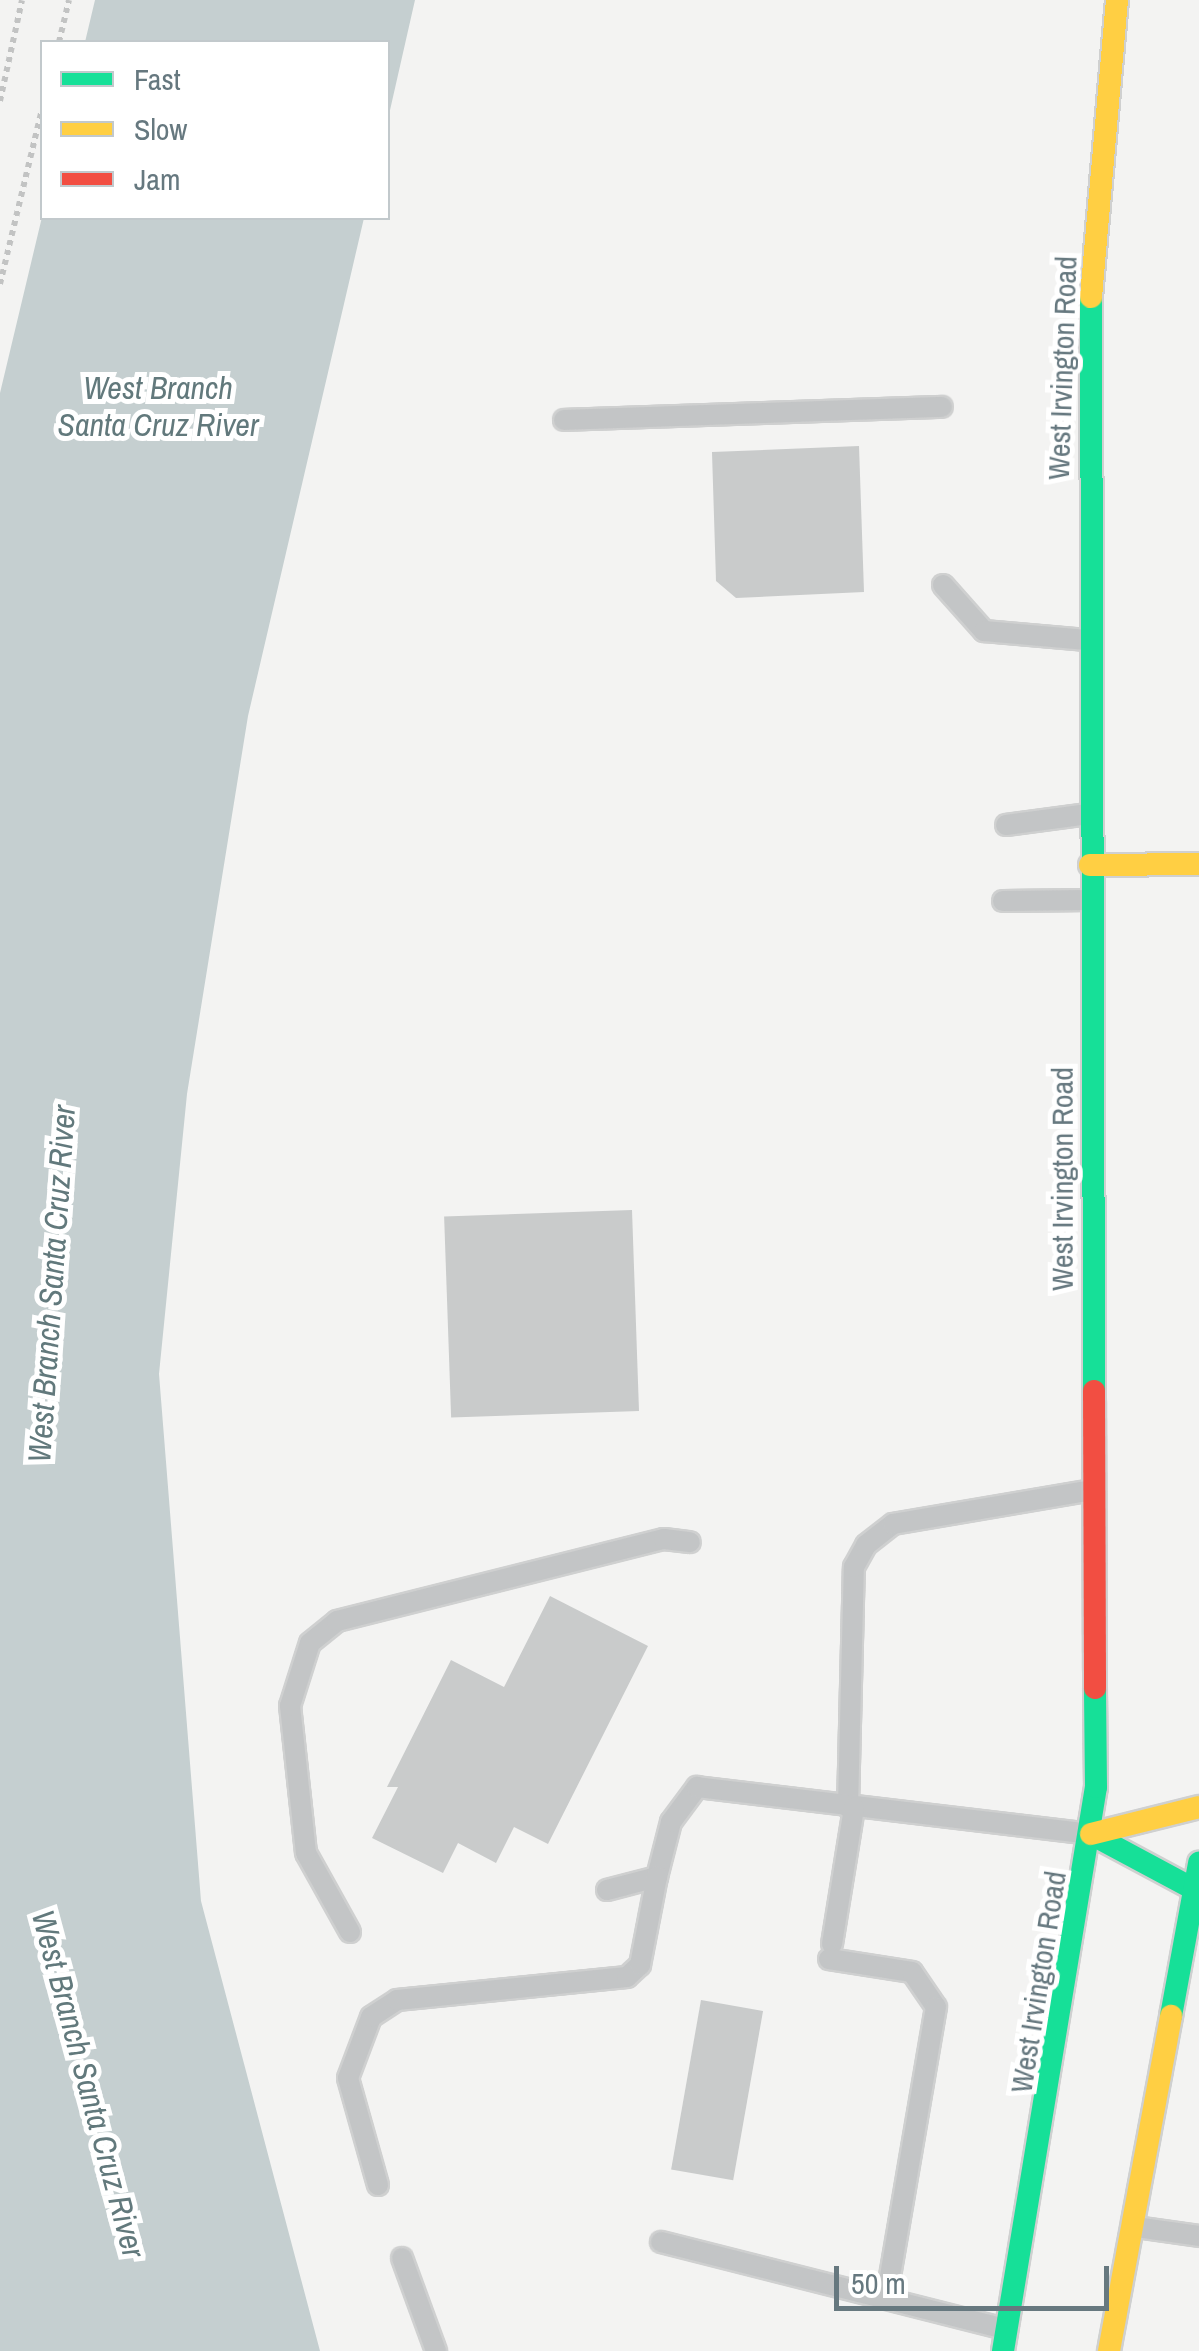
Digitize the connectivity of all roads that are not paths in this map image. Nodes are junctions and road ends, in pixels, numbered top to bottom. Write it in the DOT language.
graph roads {
  1 [pos="1117,0"];
  2 [pos="942,407"];
  3 [pos="564,420"];
  4 [pos="942,585"];
  5 [pos="1089,640"];
  6 [pos="1090,814"];
  7 [pos="1006,824"];
  8 [pos="1199,864"];
  9 [pos="1090,865"];
  10 [pos="1090,900"];
  11 [pos="1003,901"];
  12 [pos="1094,1490"];
  13 [pos="690,1542"];
  14 [pos="851,1807"];
  15 [pos="1199,1807"];
  16 [pos="1091,1834"];
  17 [pos="1199,1863"];
  18 [pos="657,1877"];
  19 [pos="607,1890"];
  20 [pos="1197,1892"];
  21 [pos="350,1932"];
  22 [pos="378,2185"];
  23 [pos="1134,2227"];
  24 [pos="1199,2236"];
  25 [pos="661,2242"];
  26 [pos="402,2258"];
  27 [pos="886,2298"];
  28 [pos="1006,2340"];
  29 [pos="436,2351"];
  30 [pos="1109,2351"];
  1 -- 5 [label="main road, West Irvington Road"];
  2 -- 3 [label="lane"];
  4 -- 5 [label="lane"];
  5 -- 6 [label="main road, West Irvington Road"];
  6 -- 7 [label="lane"];
  6 -- 9 [label="main road, West Irvington Road"];
  8 -- 9 [label="main road"];
  9 -- 10 [label="main road, West Irvington Road"];
  10 -- 11 [label="lane"];
  10 -- 12 [label="main road, West Irvington Road"];
  12 -- 14 [label="lane"];
  12 -- 16 [label="main road, West Irvington Road"];
  13 -- 21 [label="lane"];
  14 -- 16 [label="lane"];
  14 -- 18 [label="lane"];
  14 -- 27 [label="lane"];
  15 -- 16 [label="main road"];
  16 -- 20 [label="main road"];
  16 -- 28 [label="main road, West Irvington Road"];
  17 -- 20 [label="main road"];
  18 -- 19 [label="lane"];
  18 -- 22 [label="lane"];
  20 -- 23 [label="main road"];
  23 -- 24 [label="lane"];
  23 -- 30 [label="main road"];
  25 -- 27 [label="lane"];
  26 -- 29 [label="lane"];
  27 -- 28 [label="lane"];
}
